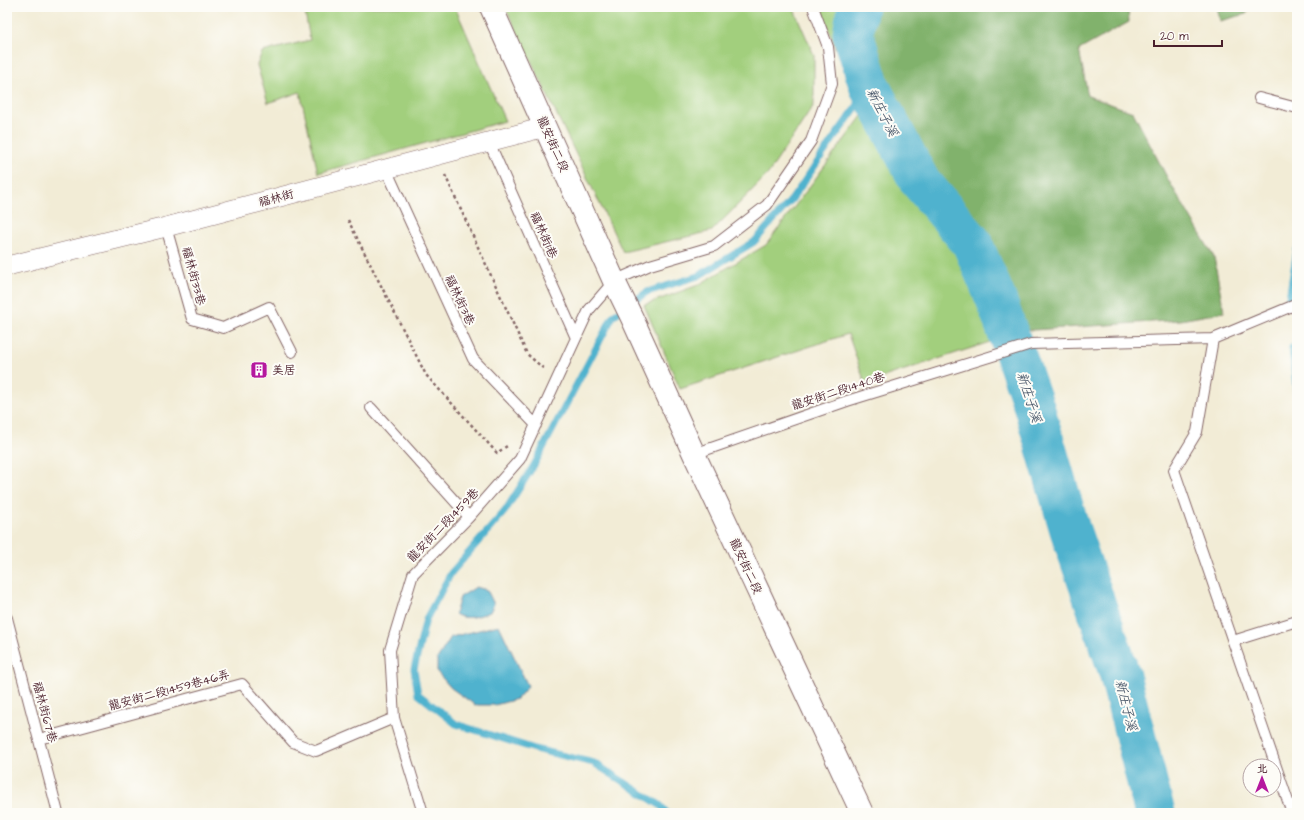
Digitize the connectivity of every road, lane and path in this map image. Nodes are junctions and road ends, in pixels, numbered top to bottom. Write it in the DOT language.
graph roads {
  1 [pos="491,7"];
  2 [pos="814,7"];
  3 [pos="1259,98"];
  4 [pos="1297,108"];
  5 [pos="545,127"];
  6 [pos="489,142"];
  7 [pos="386,169"];
  8 [pos="442,169"];
  9 [pos="348,220"];
  10 [pos="166,227"];
  11 [pos="7,266"];
  12 [pos="614,282"];
  13 [pos="1297,304"];
  14 [pos="576,338"];
  15 [pos="1213,339"];
  16 [pos="292,352"];
  17 [pos="539,365"];
  18 [pos="371,408"];
  19 [pos="536,425"];
  20 [pos="512,442"];
  21 [pos="694,454"];
  22 [pos="469,517"];
  23 [pos="7,618"];
  24 [pos="1297,621"];
  25 [pos="1233,641"];
  26 [pos="394,718"];
  27 [pos="39,739"];
  28 [pos="58,813"];
  29 [pos="423,813"];
  30 [pos="862,813"];
  31 [pos="1292,813"];
  1 -- 5 [label="street, 龍安街二段"];
  2 -- 12 [label="lane"];
  3 -- 4 [label="lane"];
  5 -- 6 [label="street, 福林街"];
  5 -- 12 [label="street, 龍安街二段"];
  6 -- 7 [label="street, 福林街"];
  6 -- 14 [label="lane, 福林街1巷"];
  7 -- 10 [label="street, 福林街"];
  7 -- 19 [label="lane, 福林街3巷"];
  8 -- 17 [label="path"];
  9 -- 20 [label="path"];
  10 -- 11 [label="street, 福林街"];
  10 -- 16 [label="lane, 福林街33巷"];
  12 -- 14 [label="lane, 龍安街二段1459巷"];
  12 -- 21 [label="street, 龍安街二段"];
  13 -- 15 [label="lane"];
  14 -- 19 [label="lane, 龍安街二段1459巷"];
  15 -- 21 [label="lane, 龍安街二段1440巷"];
  15 -- 25 [label="lane"];
  18 -- 22 [label="lane"];
  19 -- 22 [label="lane, 龍安街二段1459巷"];
  21 -- 30 [label="street, 龍安街二段"];
  22 -- 26 [label="lane, 龍安街二段1459巷"];
  23 -- 27 [label="lane, 福林街67巷"];
  24 -- 25 [label="lane"];
  25 -- 31 [label="lane"];
  26 -- 27 [label="lane, 龍安街二段1459巷46弄"];
  26 -- 29 [label="lane, 龍安街二段1459巷"];
  27 -- 28 [label="lane, 福林街67巷"];
}
